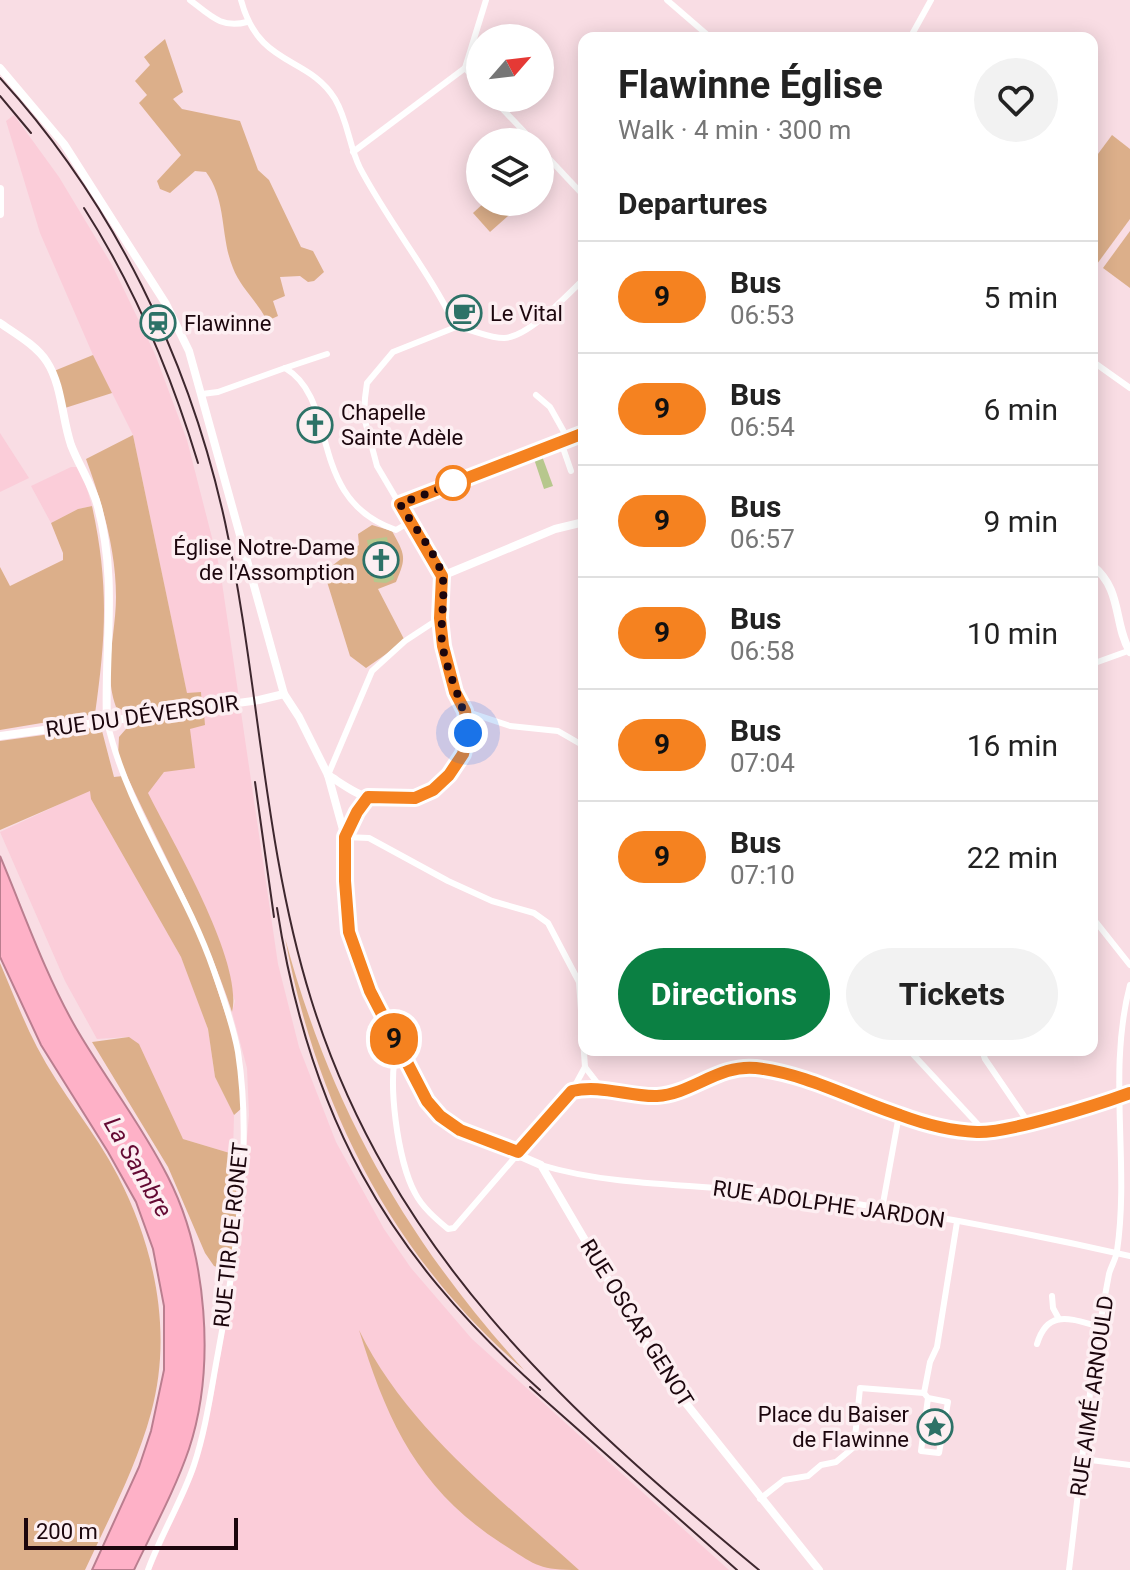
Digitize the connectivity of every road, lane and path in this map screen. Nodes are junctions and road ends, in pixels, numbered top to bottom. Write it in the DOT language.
graph roads {
  1 [pos="190,0"];
  2 [pos="241,0"];
  3 [pos="477,0"];
  4 [pos="667,0"];
  5 [pos="931,0"];
  6 [pos="485,2"];
  7 [pos="247,22"];
  8 [pos="704,32"];
  9 [pos="913,32"];
  10 [pos="0,68"];
  11 [pos="465,68"];
  12 [pos="505,112"];
  13 [pos="521,128"];
  14 [pos="353,152"];
  15 [pos="554,164"];
  16 [pos="0,189"];
  17 [pos="578,190"];
  18 [pos="0,214"];
  19 [pos="578,285"];
  20 [pos="0,323"];
  21 [pos="456,327"];
  22 [pos="327,354"];
  23 [pos="1098,365"];
  24 [pos="285,368"];
  25 [pos="1130,388"];
  26 [pos="202,394"];
  27 [pos="536,395"];
  28 [pos="578,435"];
  29 [pos="565,440"];
  30 [pos="571,471"];
  31 [pos="400,504"];
  32 [pos="410,522"];
  33 [pos="578,523"];
  34 [pos="1098,569"];
  35 [pos="442,576"];
  36 [pos="440,618"];
  37 [pos="1129,652"];
  38 [pos="1098,662"];
  39 [pos="284,694"];
  40 [pos="465,711"];
  41 [pos="107,721"];
  42 [pos="0,736"];
  43 [pos="578,743"];
  44 [pos="328,775"];
  45 [pos="368,797"];
  46 [pos="345,837"];
  47 [pos="1098,927"];
  48 [pos="1130,965"];
  49 [pos="578,980"];
  50 [pos="1130,985"];
  51 [pos="398,1046"];
  52 [pos="584,1056"];
  53 [pos="915,1056"];
  54 [pos="984,1056"];
  55 [pos="585,1067"];
  56 [pos="602,1089"];
  57 [pos="572,1091"];
  58 [pos="1130,1093"];
  59 [pos="1119,1097"];
  60 [pos="899,1115"];
  61 [pos="1028,1122"];
  62 [pos="984,1131"];
  63 [pos="518,1152"];
  64 [pos="541,1165"];
  65 [pos="882,1209"];
  66 [pos="957,1222"];
  67 [pos="1117,1253"];
  68 [pos="1130,1256"];
  69 [pos="1052,1296"];
  70 [pos="1059,1319"];
  71 [pos="1101,1327"];
  72 [pos="1037,1344"];
  73 [pos="926,1396"];
  74 [pos="1083,1459"];
  75 [pos="1130,1465"];
  76 [pos="760,1500"];
  77 [pos="148,1570"];
  78 [pos="819,1570"];
  79 [pos="1069,1570"];
  1 -- 7 [label="street"];
  2 -- 7 [label="street"];
  3 -- 6 [label="street"];
  4 -- 8 [label="street"];
  5 -- 9 [label="street"];
  6 -- 11 [label="street"];
  7 -- 14 [label="street"];
  10 -- 26 [label="street"];
  11 -- 14 [label="street"];
  12 -- 13 [label="street"];
  14 -- 21 [label="street"];
  15 -- 17 [label="street"];
  16 -- 18 [label="street"];
  19 -- 21 [label="street"];
  20 -- 41 [label="street"];
  21 -- 31 [label="street"];
  22 -- 24 [label="street"];
  23 -- 25 [label="street"];
  24 -- 26 [label="street"];
  24 -- 32 [label="street"];
  26 -- 39 [label="street"];
  27 -- 29 [label="street"];
  28 -- 29 [label="street"];
  29 -- 30 [label="street"];
  29 -- 31 [label="street"];
  31 -- 32 [label="street"];
  32 -- 35 [label="street"];
  33 -- 35 [label="street"];
  34 -- 37 [label="street"];
  35 -- 36 [label="street"];
  36 -- 40 [label="street"];
  36 -- 44 [label="street"];
  37 -- 38 [label="street"];
  39 -- 41 [label="street, RUE DU DÉVERSOIR"];
  39 -- 44 [label="street"];
  40 -- 43 [label="street"];
  40 -- 45 [label="street"];
  41 -- 42 [label="street, RUE DU DÉVERSOIR"];
  41 -- 77 [label="street, RUE TIR DE RONET"];
  44 -- 45 [label="street"];
  44 -- 46 [label="street"];
  45 -- 46 [label="street"];
  46 -- 49 [label="street"];
  46 -- 51 [label="street"];
  47 -- 48 [label="street"];
  50 -- 59 [label="street, RUE AIMÉ ARNOULD"];
  51 -- 63 [label="street"];
  51 -- 63 [label="street"];
  52 -- 55 [label="street"];
  53 -- 62 [label="street"];
  54 -- 61 [label="street"];
  55 -- 56 [label="street"];
  55 -- 57 [label="street"];
  56 -- 57 [label="street"];
  56 -- 60 [label="street"];
  57 -- 63 [label="street"];
  58 -- 59 [label="street"];
  59 -- 61 [label="street"];
  59 -- 67 [label="street, RUE AIMÉ ARNOULD"];
  60 -- 62 [label="street"];
  60 -- 65 [label="street"];
  61 -- 62 [label="street"];
  63 -- 64 [label="street"];
  64 -- 65 [label="street, RUE ADOLPHE JARDON"];
  64 -- 76 [label="street, RUE OSCAR GENOT"];
  65 -- 66 [label="street, RUE ADOLPHE JARDON"];
  66 -- 67 [label="street, RUE ADOLPHE JARDON"];
  66 -- 73 [label="street"];
  67 -- 68 [label="street, RUE ADOLPHE JARDON"];
  67 -- 71 [label="street, RUE AIMÉ ARNOULD"];
  69 -- 70 [label="street"];
  70 -- 71 [label="street"];
  70 -- 72 [label="street"];
  71 -- 74 [label="street, RUE AIMÉ ARNOULD"];
  73 -- 73 [label="street"];
  73 -- 76 [label="street"];
  74 -- 75 [label="street"];
  74 -- 79 [label="street, RUE AIMÉ ARNOULD"];
  76 -- 78 [label="street, RUE OSCAR GENOT"];
}
